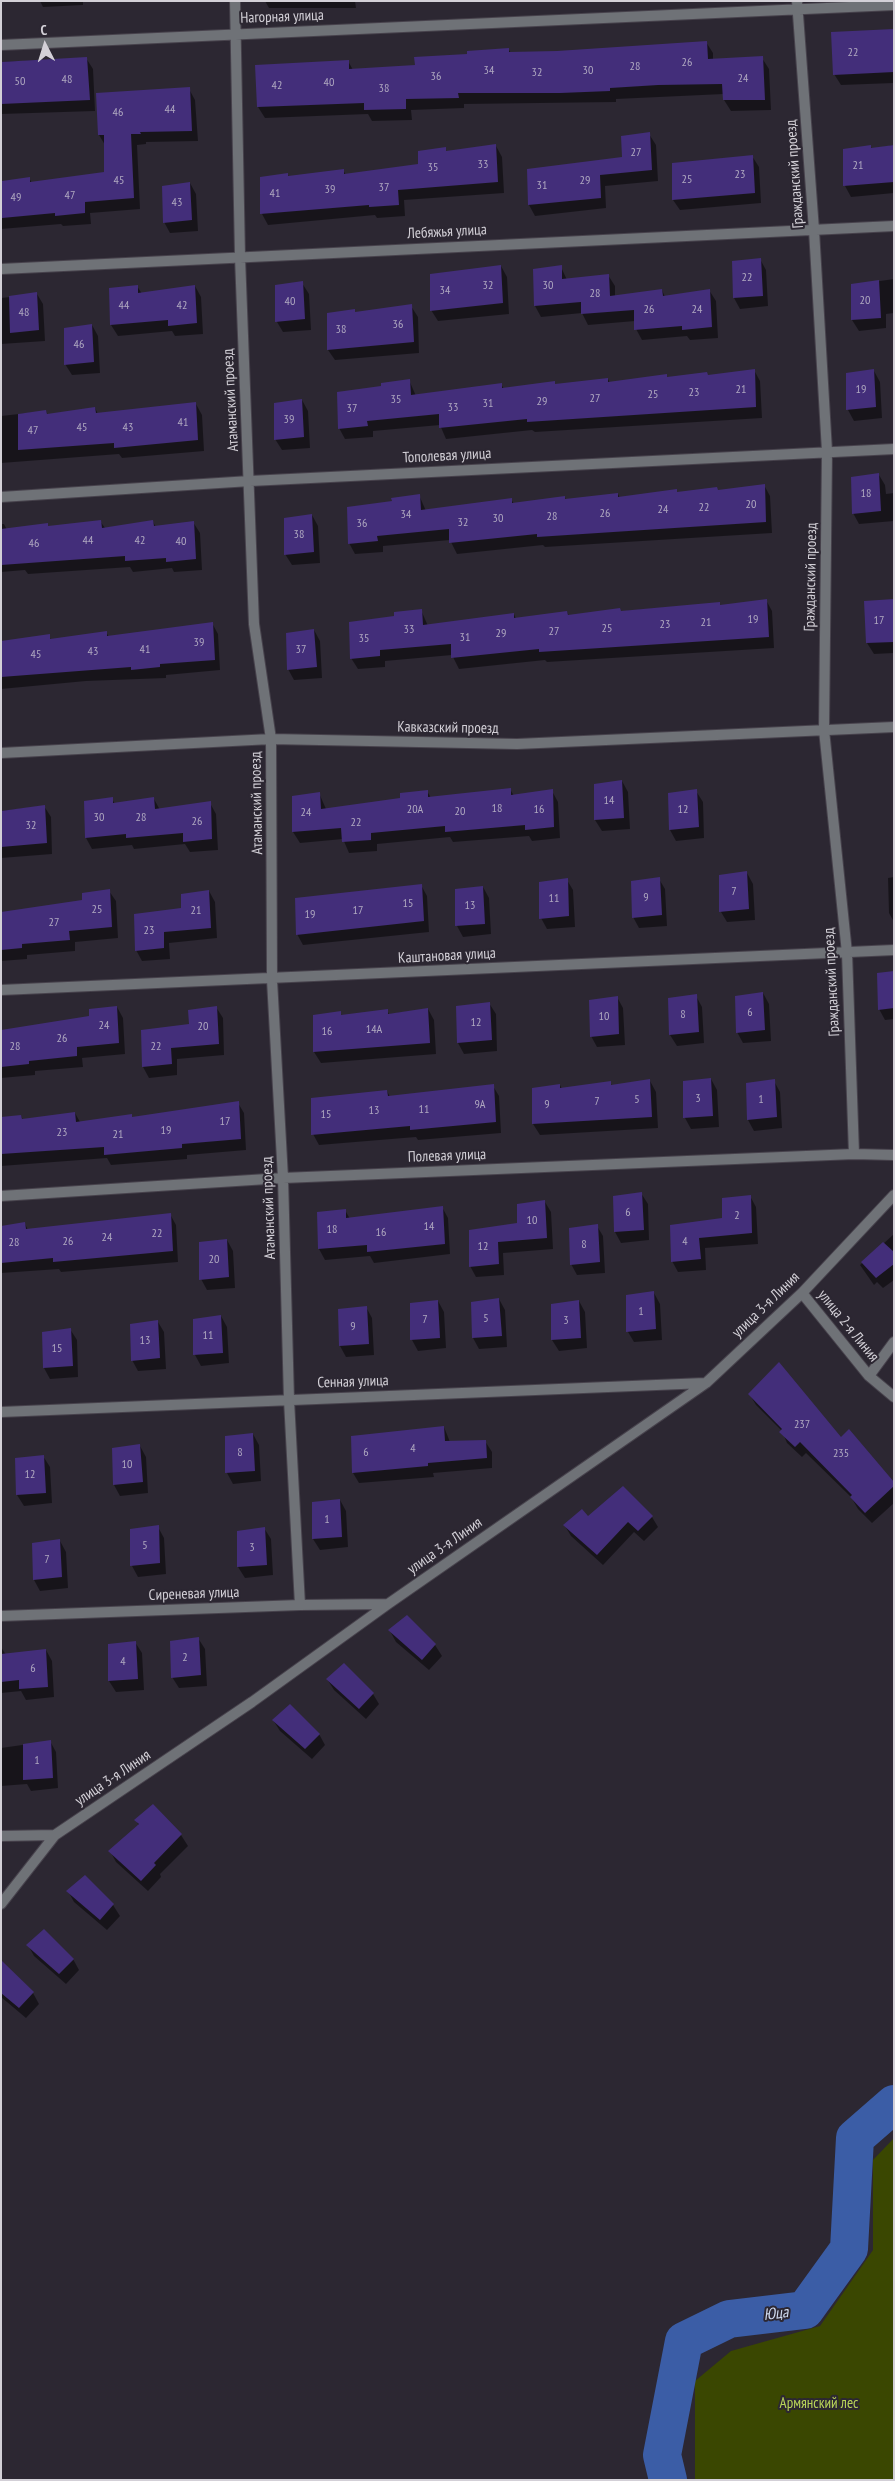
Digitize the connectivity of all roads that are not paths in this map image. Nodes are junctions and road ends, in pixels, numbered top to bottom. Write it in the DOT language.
graph roads {
  1 [pos="235,1"];
  2 [pos="894,5"];
  3 [pos="797,6"];
  4 [pos="236,34"];
  5 [pos="1,45"];
  6 [pos="894,226"];
  7 [pos="814,230"];
  8 [pos="240,258"];
  9 [pos="1,269"];
  10 [pos="894,449"];
  11 [pos="827,451"];
  12 [pos="250,481"];
  13 [pos="1,497"];
  14 [pos="894,727"];
  15 [pos="824,730"];
  16 [pos="271,739"];
  17 [pos="1,753"];
  18 [pos="894,950"];
  19 [pos="847,953"];
  20 [pos="272,980"];
  21 [pos="1,990"];
  22 [pos="854,1154"];
  23 [pos="894,1156"];
  24 [pos="283,1178"];
  25 [pos="894,1195"];
  26 [pos="1,1196"];
  27 [pos="802,1293"];
  28 [pos="894,1342"];
  29 [pos="869,1376"];
  30 [pos="706,1382"];
  31 [pos="894,1397"];
  32 [pos="289,1400"];
  33 [pos="1,1412"];
  34 [pos="300,1604"];
  35 [pos="388,1604"];
  36 [pos="1,1616"];
  37 [pos="55,1835"];
  38 [pos="1,1836"];
  39 [pos="1,1904"];
  1 -- 4 [label="street, Атаманский проезд"];
  2 -- 3 [label="street, Нагорная улица"];
  3 -- 4 [label="street, Нагорная улица"];
  3 -- 7 [label="street, Гражданский проезд"];
  4 -- 5 [label="street, Нагорная улица"];
  4 -- 8 [label="street, Атаманский проезд"];
  6 -- 7 [label="street, Лебяжья улица"];
  7 -- 8 [label="street, Лебяжья улица"];
  7 -- 11 [label="street, Гражданский проезд"];
  8 -- 9 [label="street, Лебяжья улица"];
  8 -- 12 [label="street, Атаманский проезд"];
  10 -- 11 [label="street, Тополевая улица"];
  11 -- 12 [label="street, Тополевая улица"];
  11 -- 15 [label="street, Гражданский проезд"];
  12 -- 13 [label="street, Тополевая улица"];
  12 -- 16 [label="street, Атаманский проезд"];
  14 -- 15 [label="street, Кавказский проезд"];
  15 -- 16 [label="street, Кавказский проезд"];
  15 -- 19 [label="street, Гражданский проезд"];
  16 -- 17 [label="street, Кавказский проезд"];
  16 -- 20 [label="street, Атаманский проезд"];
  18 -- 19 [label="street, Каштановая улица"];
  19 -- 20 [label="street, Каштановая улица"];
  19 -- 22 [label="street, Гражданский проезд"];
  20 -- 21 [label="street, Каштановая улица"];
  20 -- 24 [label="street, Атаманский проезд"];
  22 -- 23 [label="street, Полевая улица"];
  22 -- 24 [label="street, Полевая улица"];
  24 -- 26 [label="street, Полевая улица"];
  24 -- 32 [label="street, Атаманский проезд"];
  25 -- 27 [label="street, улица 3-я Линия"];
  27 -- 29 [label="street, улица 2-я Линия"];
  27 -- 30 [label="street, улица 3-я Линия"];
  28 -- 29 [label="street"];
  29 -- 31 [label="street, улица 2-я Линия"];
  30 -- 32 [label="street, Сенная улица"];
  30 -- 35 [label="street, улица 3-я Линия"];
  32 -- 33 [label="street, Сенная улица"];
  32 -- 34 [label="street, Атаманский проезд"];
  34 -- 35 [label="street, Сиреневая улица"];
  34 -- 36 [label="street, Сиреневая улица"];
  35 -- 37 [label="street, улица 3-я Линия"];
  37 -- 38 [label="street"];
  37 -- 39 [label="street, улица 3-я Линия"];
}
